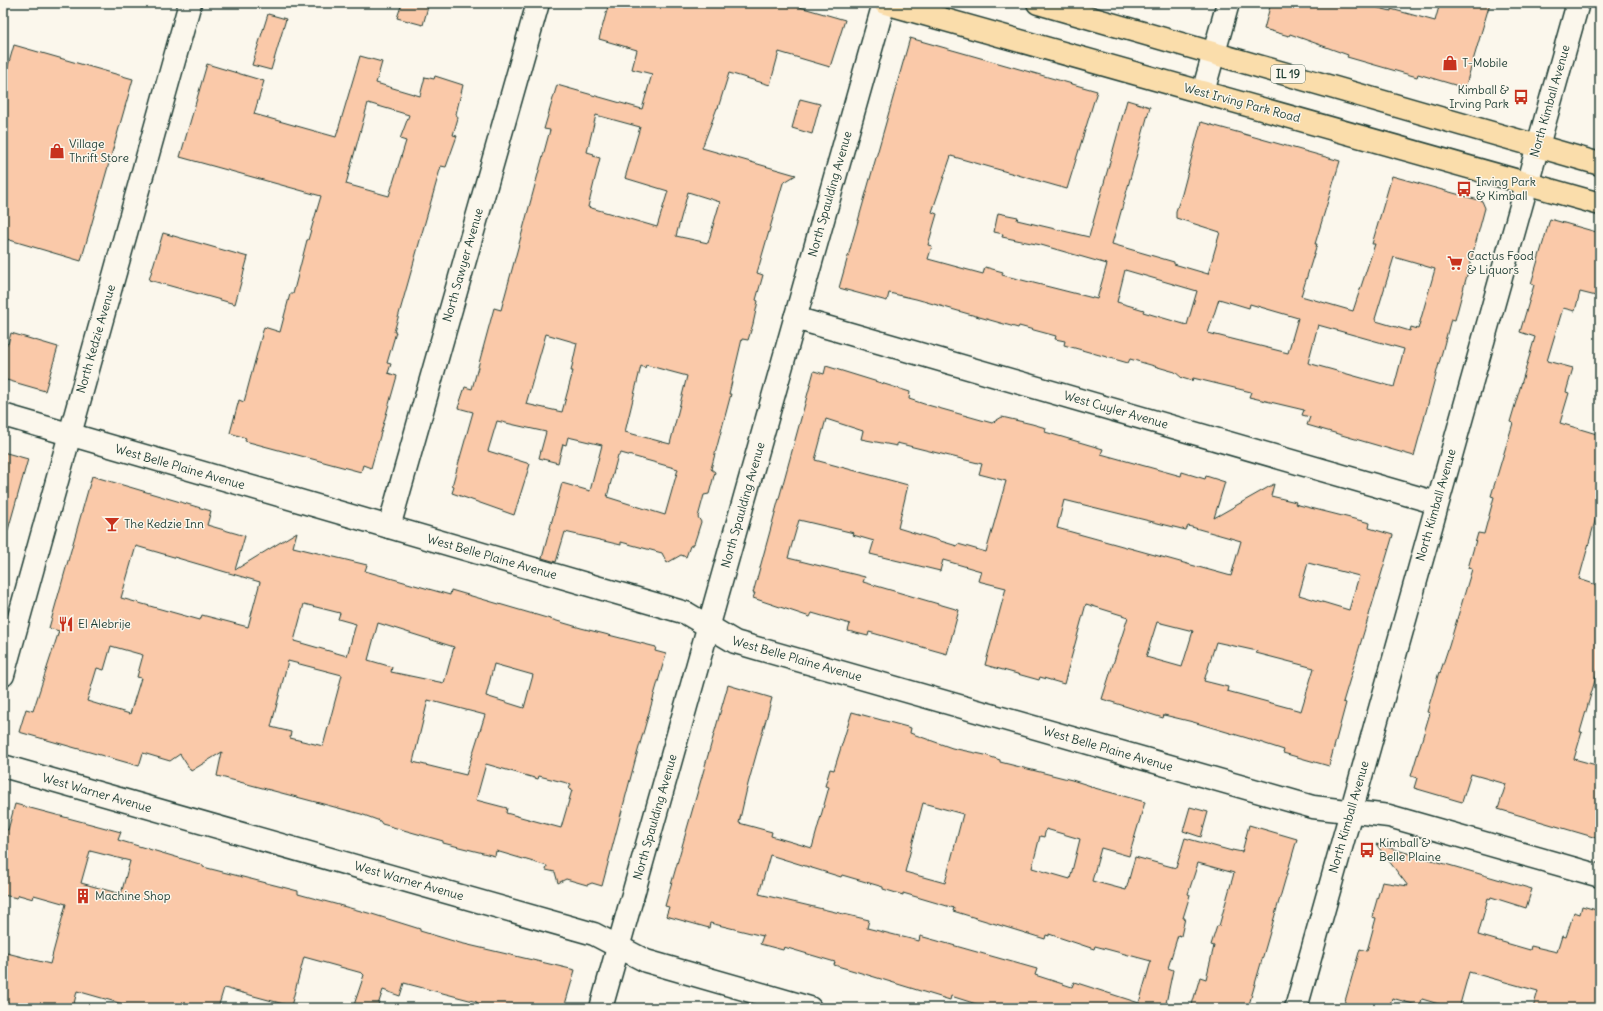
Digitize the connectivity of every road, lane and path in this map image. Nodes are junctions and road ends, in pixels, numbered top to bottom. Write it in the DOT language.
graph roads {
  1 [pos="190,3"];
  2 [pos="538,3"];
  3 [pos="884,3"];
  4 [pos="1038,3"];
  5 [pos="1228,3"];
  6 [pos="1578,3"];
  7 [pos="1214,53"];
  8 [pos="1203,92"];
  9 [pos="1537,146"];
  10 [pos="1600,164"];
  11 [pos="1526,183"];
  12 [pos="1600,204"];
  13 [pos="795,318"];
  14 [pos="3,415"];
  15 [pos="69,435"];
  16 [pos="1437,503"];
  17 [pos="389,527"];
  18 [pos="708,627"];
  19 [pos="3,675"];
  20 [pos="3,766"];
  21 [pos="1350,812"];
  22 [pos="1600,876"];
  23 [pos="619,946"];
  24 [pos="602,1008"];
  25 [pos="810,1008"];
  26 [pos="1296,1008"];
  1 -- 15 [label="street, North Kedzie Avenue"];
  2 -- 17 [label="street, North Sawyer Avenue"];
  3 -- 8 [label="main road, West Irving Park Road"];
  3 -- 13 [label="street, North Spaulding Avenue"];
  4 -- 7 [label="main road, IL 19"];
  5 -- 7 [label="street"];
  6 -- 9 [label="street, North Kimball Avenue"];
  7 -- 8 [label="street"];
  7 -- 9 [label="main road, IL 19"];
  8 -- 11 [label="main road, West Irving Park Road"];
  9 -- 10 [label="main road, IL 19"];
  9 -- 11 [label="street, North Kimball Avenue"];
  11 -- 12 [label="main road, West Irving Park Road"];
  11 -- 16 [label="street, North Kimball Avenue"];
  13 -- 16 [label="street, West Cuyler Avenue"];
  13 -- 18 [label="street, North Spaulding Avenue"];
  14 -- 15 [label="street, West Belle Plaine Avenue"];
  15 -- 17 [label="street, West Belle Plaine Avenue"];
  15 -- 19 [label="street, North Kedzie Avenue"];
  16 -- 21 [label="street, North Kimball Avenue"];
  17 -- 18 [label="street, West Belle Plaine Avenue"];
  18 -- 21 [label="street, West Belle Plaine Avenue"];
  18 -- 23 [label="street, North Spaulding Avenue"];
  20 -- 23 [label="street, West Warner Avenue"];
  21 -- 22 [label="street, West Belle Plaine Avenue"];
  21 -- 26 [label="street, North Kimball Avenue"];
  23 -- 24 [label="street, North Spaulding Avenue"];
  23 -- 25 [label="street, West Warner Avenue"];
}
